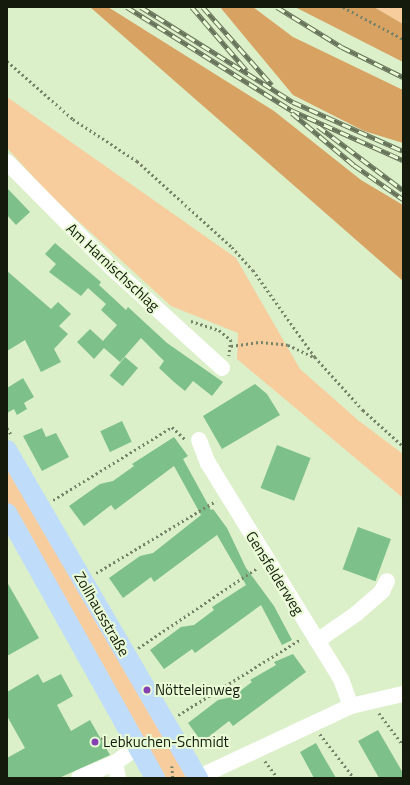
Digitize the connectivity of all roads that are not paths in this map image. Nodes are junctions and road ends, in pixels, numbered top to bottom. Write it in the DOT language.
graph roads {
  1 [pos="7,162"];
  2 [pos="222,368"];
  3 [pos="199,440"];
  4 [pos="7,450"];
  5 [pos="7,513"];
  6 [pos="387,581"];
  7 [pos="314,637"];
  8 [pos="403,694"];
  9 [pos="351,706"];
  10 [pos="138,746"];
  11 [pos="116,771"];
  12 [pos="79,778"];
  13 [pos="155,778"];
  14 [pos="197,778"];
  1 -- 2 [label="street, Am Harnischschlag"];
  3 -- 7 [label="street, Gensfelderweg"];
  4 -- 14 [label="main road, Zollhausstraße"];
  5 -- 10 [label="main road"];
  6 -- 7 [label="street"];
  7 -- 9 [label="street, Gensfelderweg"];
  8 -- 9 [label="street"];
  9 -- 14 [label="street"];
  10 -- 11 [label="street"];
  10 -- 13 [label="main road"];
  11 -- 12 [label="street"];
}
